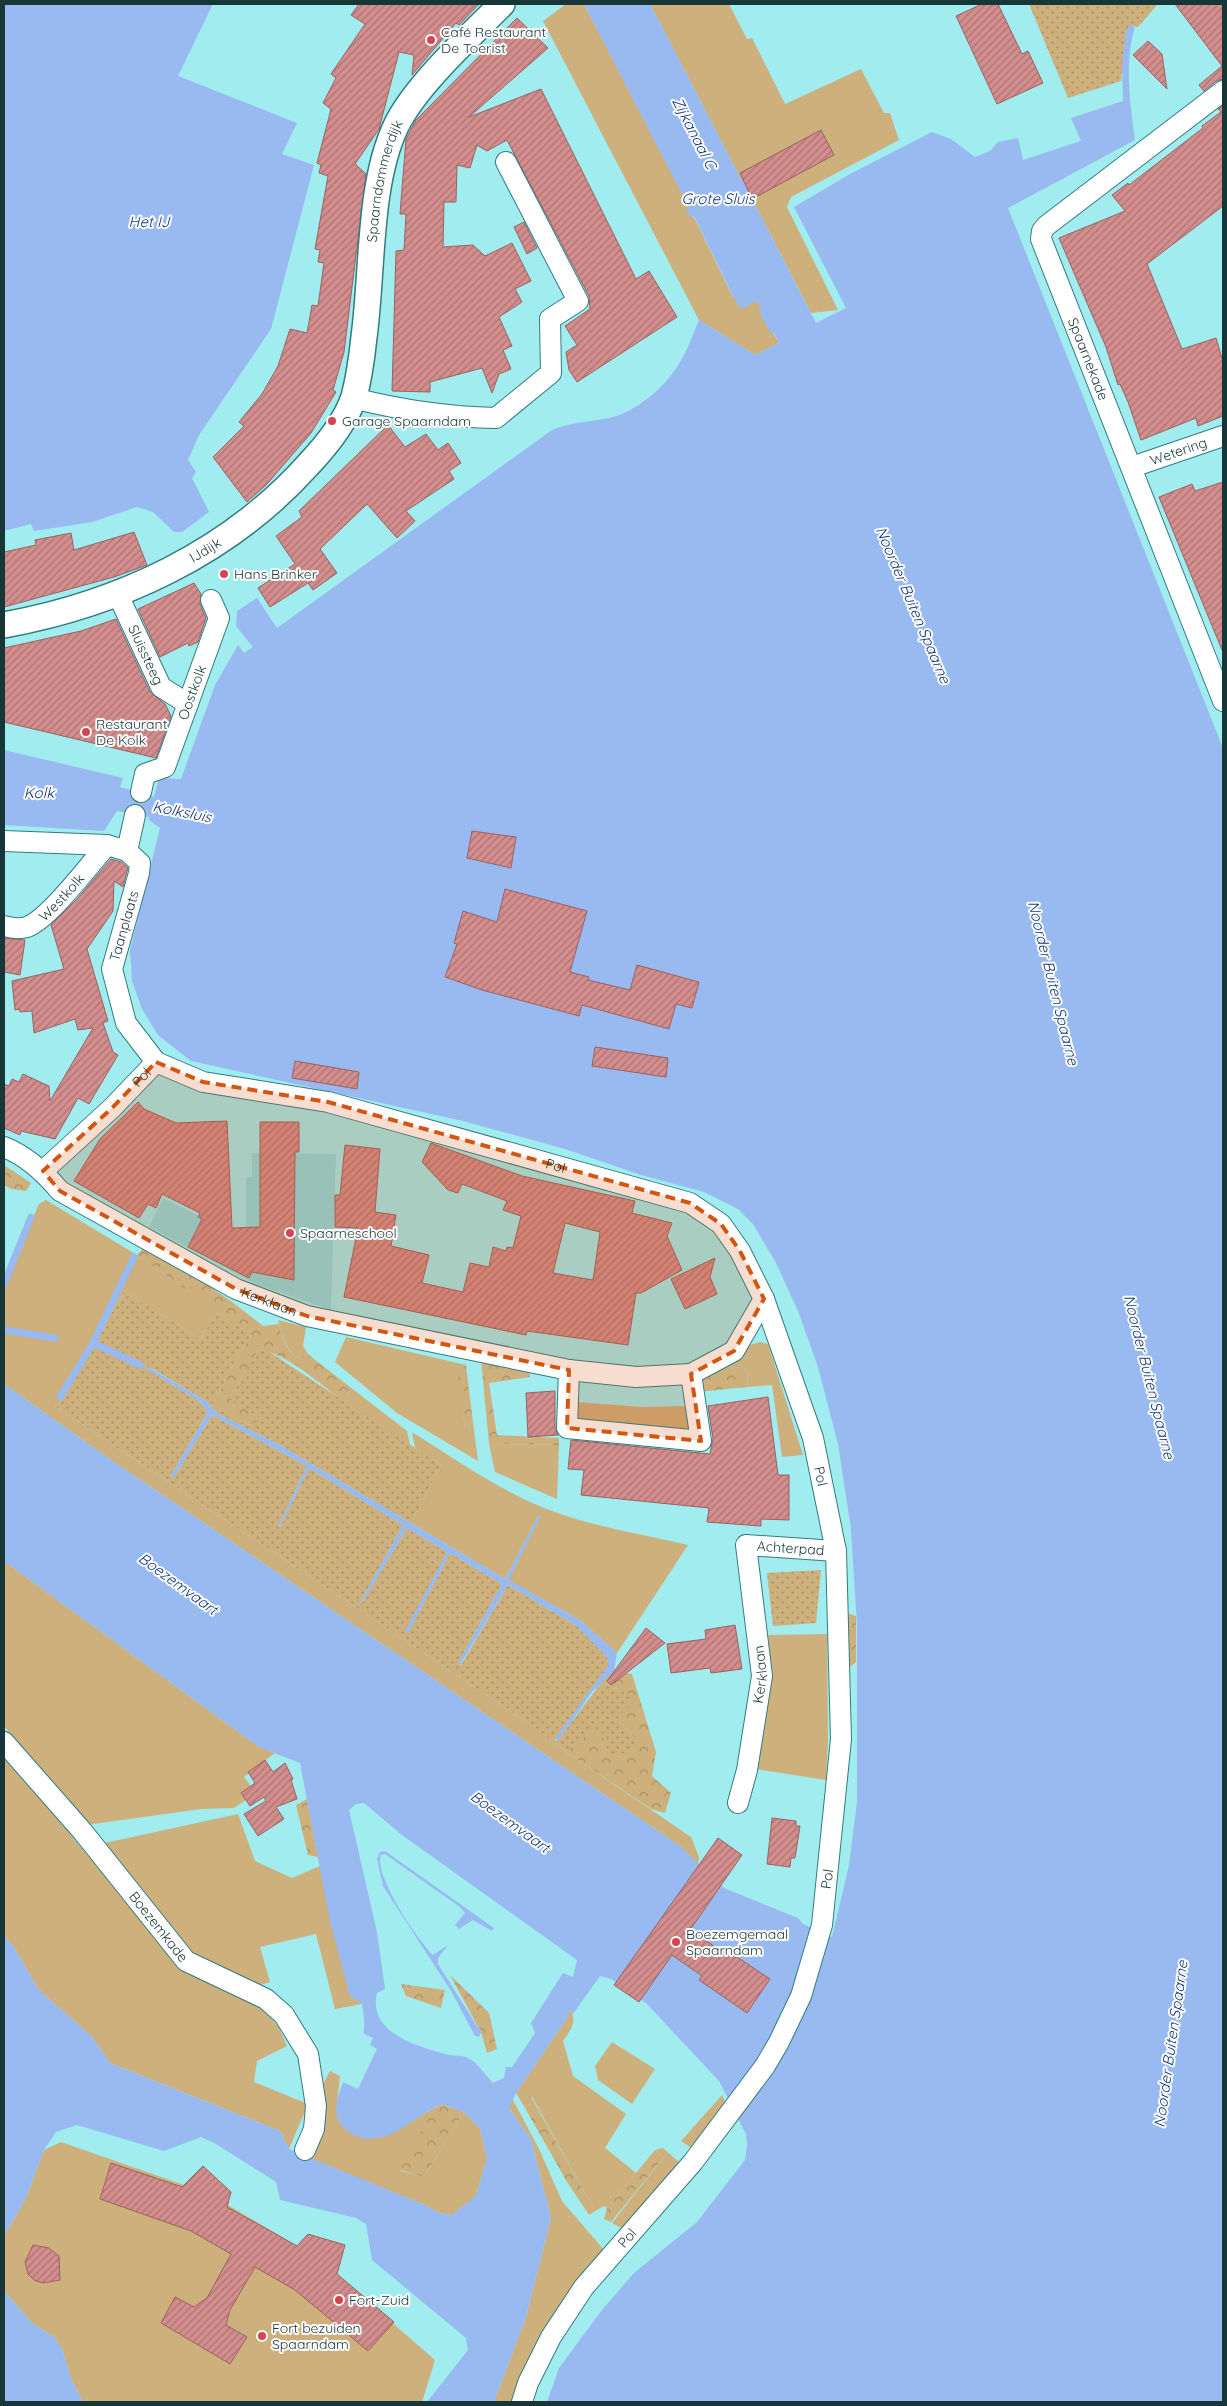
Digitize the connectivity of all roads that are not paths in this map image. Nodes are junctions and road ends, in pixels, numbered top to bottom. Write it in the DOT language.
graph roads {
  1 [pos="502,4"];
  2 [pos="1223,91"];
  3 [pos="506,162"];
  4 [pos="353,398"];
  5 [pos="1223,436"];
  6 [pos="1132,467"];
  7 [pos="118,595"];
  8 [pos="211,600"];
  9 [pos="4,624"];
  10 [pos="1223,701"];
  11 [pos="188,704"];
  12 [pos="143,783"];
  13 [pos="135,815"];
  14 [pos="4,841"];
  15 [pos="107,845"];
  16 [pos="127,851"];
  17 [pos="4,926"];
  18 [pos="156,1062"];
  19 [pos="4,1147"];
  20 [pos="43,1171"];
  21 [pos="764,1299"];
  22 [pos="569,1370"];
  23 [pos="691,1374"];
  24 [pos="746,1545"];
  25 [pos="836,1552"];
  26 [pos="4,1742"];
  27 [pos="738,1803"];
  28 [pos="305,2150"];
  29 [pos="522,2402"];
  1 -- 4 [label="street, Spaarndammerdijk"];
  2 -- 6 [label="street, Spaarnekade"];
  3 -- 4 [label="street"];
  4 -- 7 [label="street, IJdijk"];
  5 -- 6 [label="street, Wetering"];
  6 -- 10 [label="street, Spaarnekade"];
  7 -- 9 [label="street, IJdijk"];
  7 -- 11 [label="street, Sluissteeg"];
  8 -- 11 [label="street, Oostkolk"];
  11 -- 12 [label="street, Oostkolk"];
  13 -- 16 [label="street"];
  14 -- 15 [label="street"];
  15 -- 16 [label="street"];
  15 -- 17 [label="street, Westkolk"];
  16 -- 18 [label="street, Taanplaats"];
  18 -- 20 [label="street, Pol"];
  18 -- 21 [label="street, Pol"];
  19 -- 20 [label="street, Kerklaan"];
  20 -- 22 [label="street, Kerklaan"];
  21 -- 23 [label="street, Kerklaan"];
  21 -- 25 [label="street, Pol"];
  22 -- 23 [label="street, Kerklaan"];
  22 -- 23 [label="street"];
  24 -- 25 [label="street, Achterpad"];
  24 -- 27 [label="street, Kerklaan"];
  25 -- 29 [label="street, Pol"];
  26 -- 28 [label="street, Boezemkade"];
}
